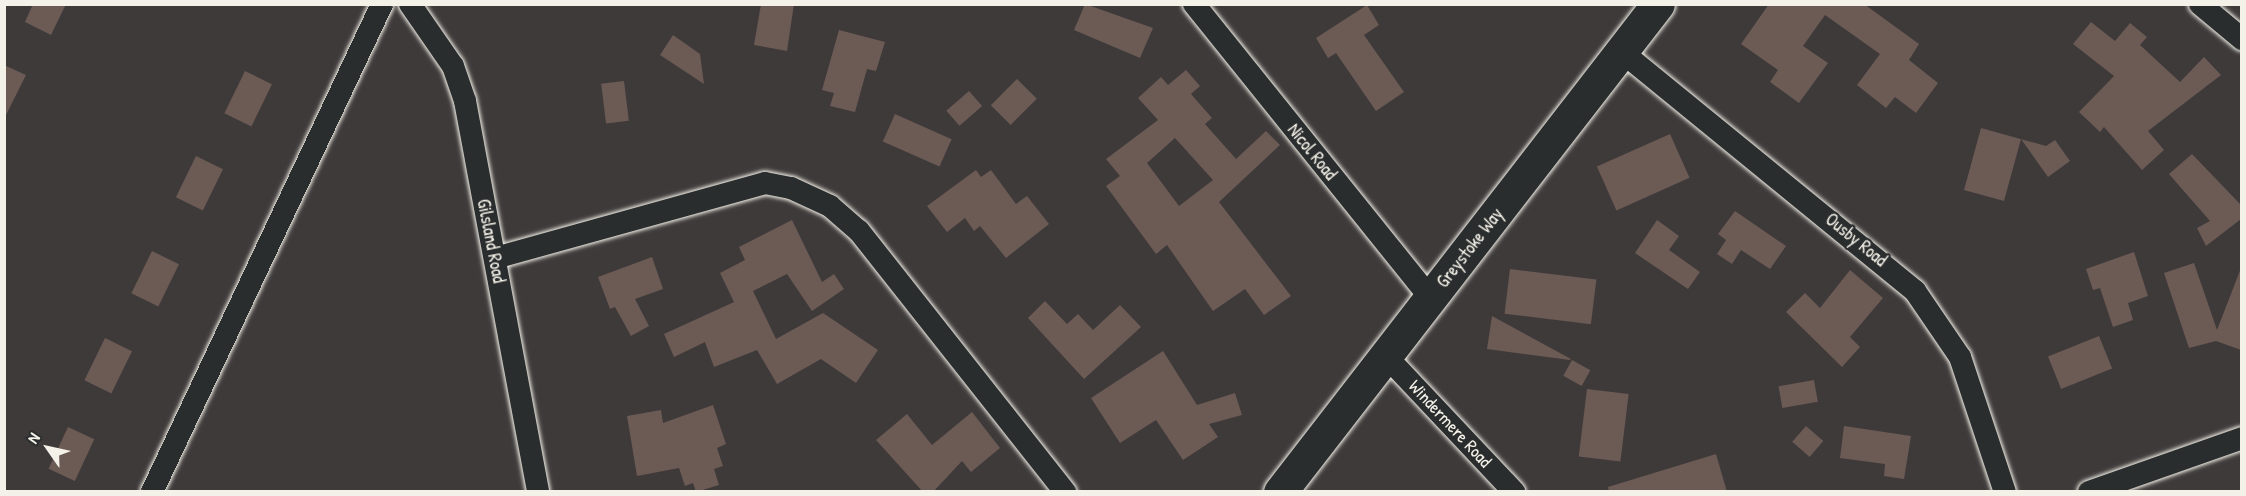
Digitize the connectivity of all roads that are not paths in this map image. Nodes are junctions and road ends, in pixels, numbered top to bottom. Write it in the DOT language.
graph roads {
  1 [pos="382,4"];
  2 [pos="410,4"];
  3 [pos="1194,4"];
  4 [pos="1658,4"];
  5 [pos="2200,4"];
  6 [pos="2241,39"];
  7 [pos="1622,52"];
  8 [pos="495,258"];
  9 [pos="1431,299"];
  10 [pos="1386,356"];
  11 [pos="2241,438"];
  12 [pos="152,492"];
  13 [pos="538,492"];
  14 [pos="1065,492"];
  15 [pos="1280,492"];
  16 [pos="1514,492"];
  17 [pos="2005,492"];
  18 [pos="2089,492"];
  1 -- 12 [label="street"];
  2 -- 8 [label="street, Gilsland Road"];
  3 -- 9 [label="street, Nicol Road"];
  4 -- 7 [label="street, Greystoke Way"];
  5 -- 6 [label="street"];
  7 -- 9 [label="street, Greystoke Way"];
  7 -- 17 [label="street, Ousby Road"];
  8 -- 13 [label="street, Gilsland Road"];
  8 -- 14 [label="street"];
  9 -- 10 [label="street, Greystoke Way"];
  10 -- 15 [label="street, Greystoke Way"];
  10 -- 16 [label="street, Windermere Road"];
  11 -- 18 [label="street"];
}
